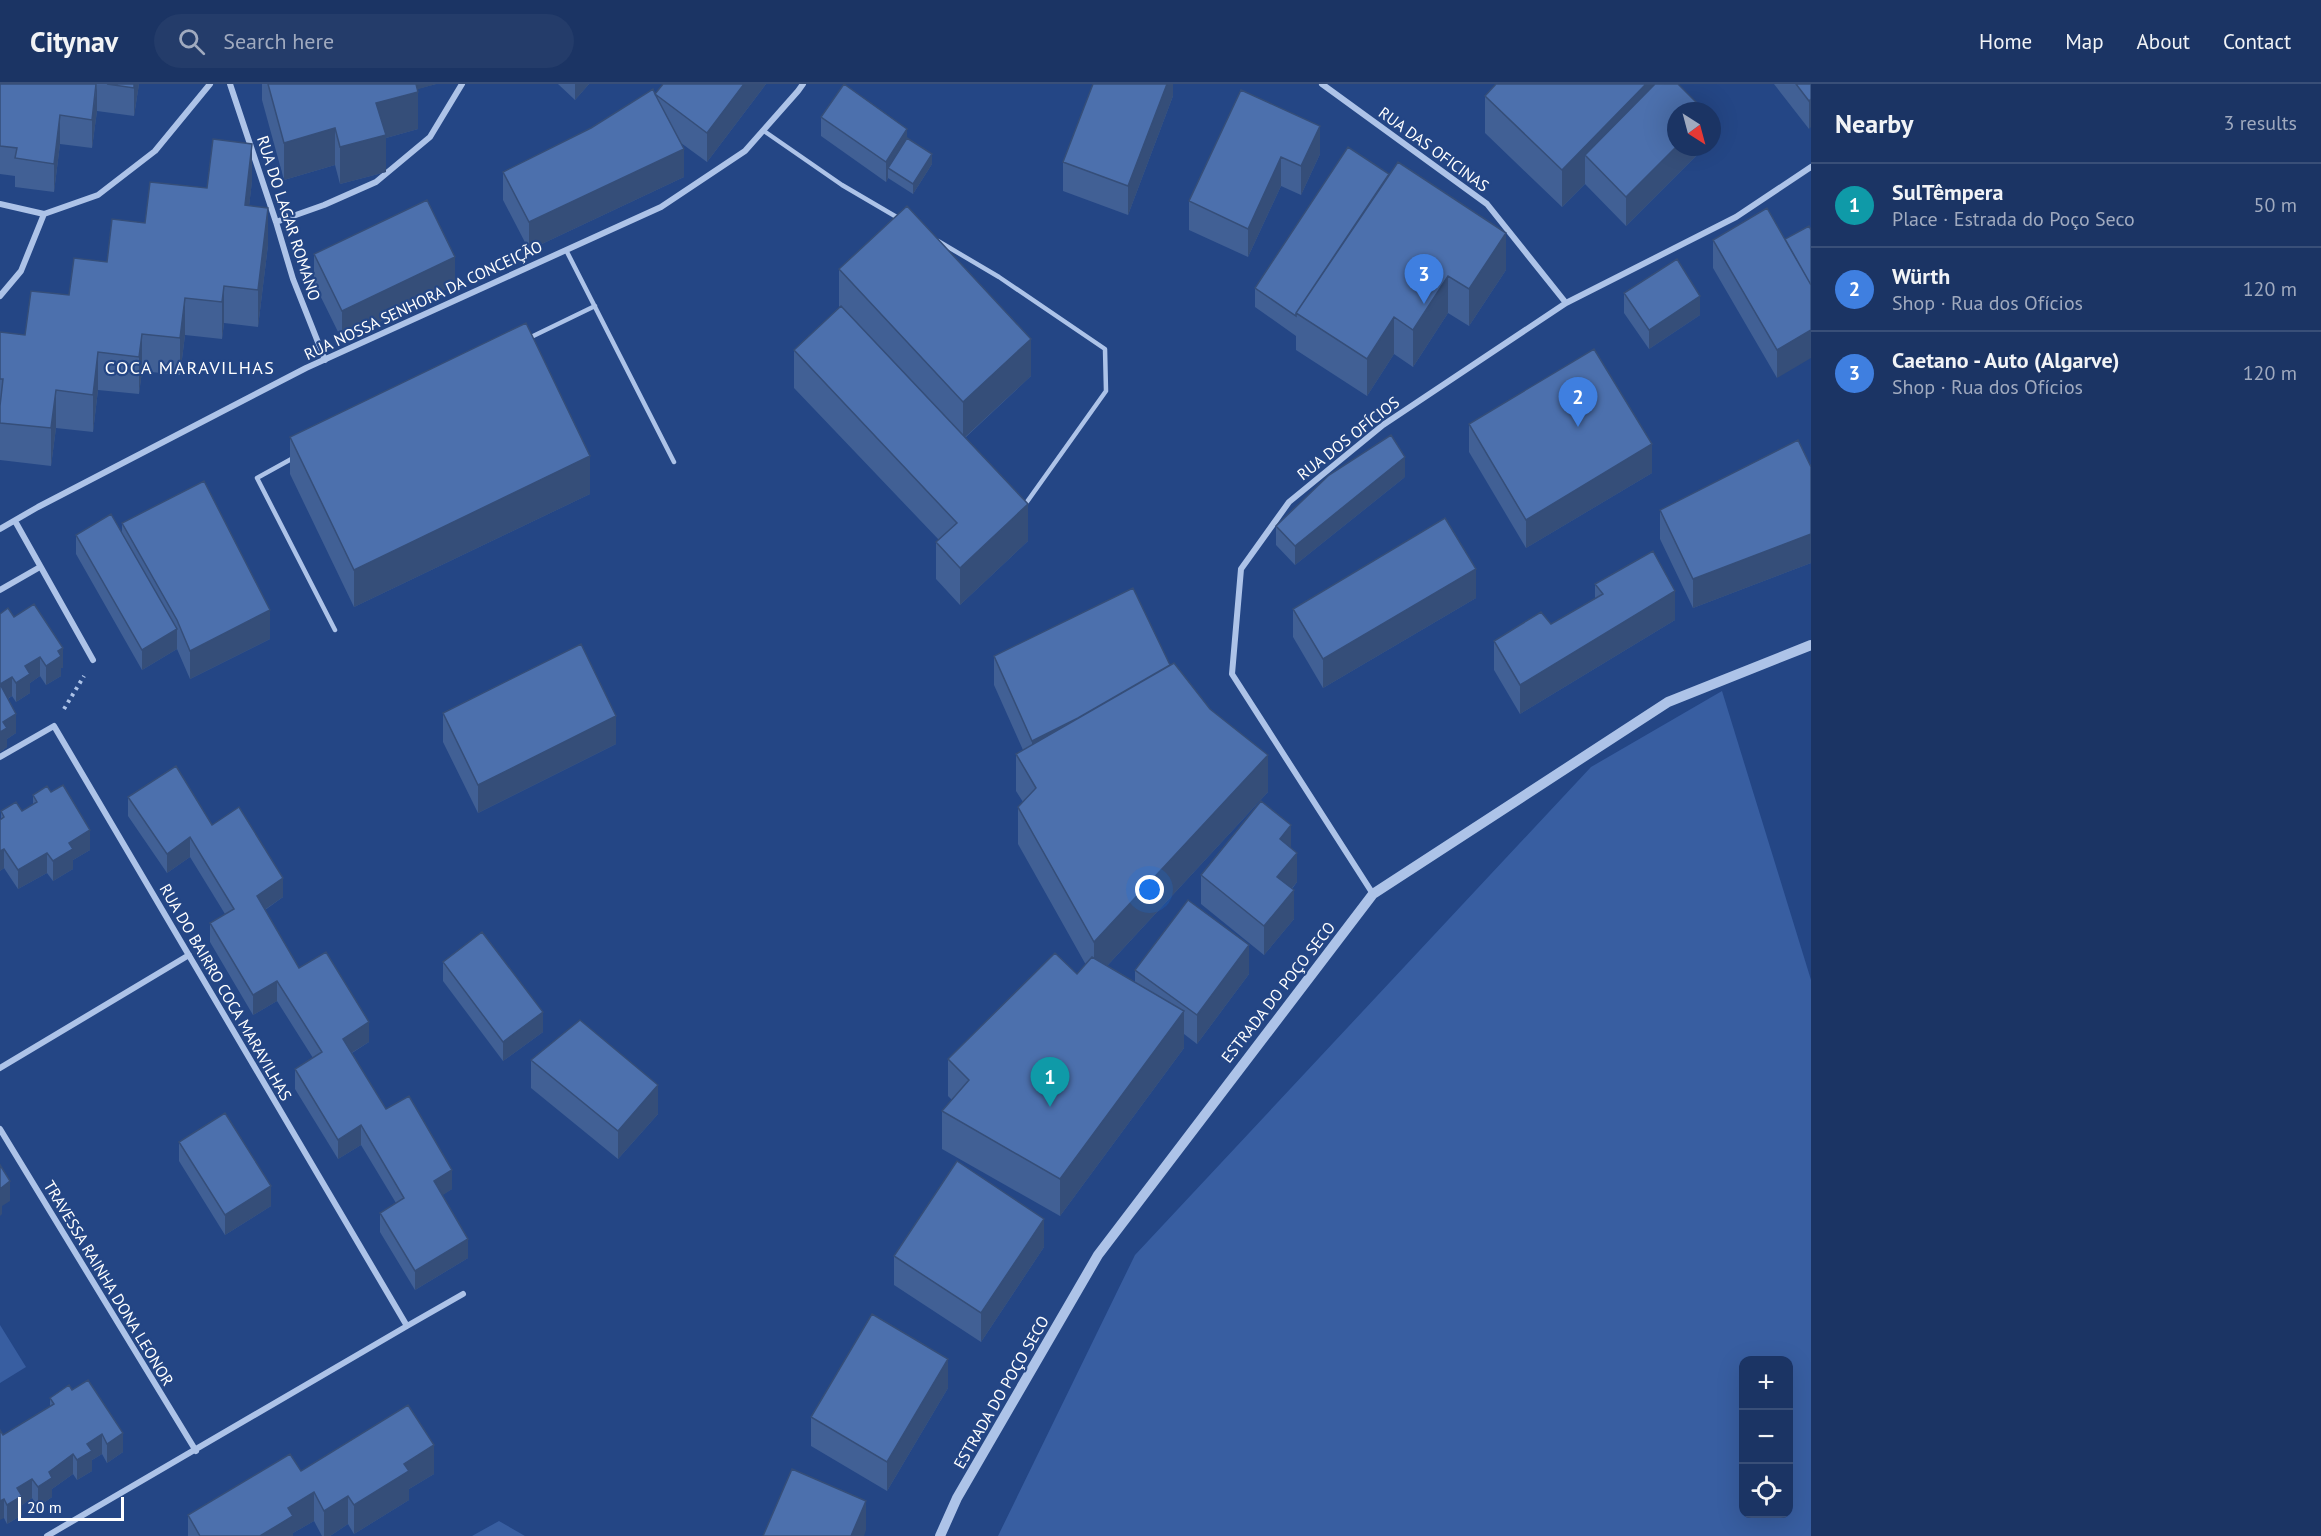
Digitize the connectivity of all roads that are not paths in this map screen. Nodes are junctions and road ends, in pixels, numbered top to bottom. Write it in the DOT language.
graph roads {
  1 [pos="210,84"];
  2 [pos="230,84"];
  3 [pos="462,84"];
  4 [pos="802,84"];
  5 [pos="1322,84"];
  6 [pos="764,131"];
  7 [pos="1811,167"];
  8 [pos="0,204"];
  9 [pos="44,214"];
  10 [pos="901,219"];
  11 [pos="276,222"];
  12 [pos="930,237"];
  13 [pos="566,250"];
  14 [pos="0,297"];
  15 [pos="1566,303"];
  16 [pos="595,306"];
  17 [pos="520,342"];
  18 [pos="325,360"];
  19 [pos="298,455"];
  20 [pos="674,462"];
  21 [pos="1024,506"];
  22 [pos="15,521"];
  23 [pos="0,529"];
  24 [pos="40,567"];
  25 [pos="0,590"];
  26 [pos="335,630"];
  27 [pos="1811,645"];
  28 [pos="93,660"];
  29 [pos="0,758"];
  30 [pos="1372,894"];
  31 [pos="189,955"];
  32 [pos="0,1068"];
  33 [pos="0,1129"];
  34 [pos="463,1294"];
  35 [pos="407,1326"];
  36 [pos="196,1451"];
  37 [pos="47,1536"];
  38 [pos="940,1536"];
  1 -- 9 [label="street"];
  2 -- 11 [label="street, RUA DO LAGAR ROMANO"];
  3 -- 11 [label="street"];
  4 -- 6 [label="street, RUA NOSSA SENHORA DA CONCEIÇÃO"];
  5 -- 15 [label="street, RUA DAS OFICINAS"];
  6 -- 10 [label="lane"];
  6 -- 13 [label="street, RUA NOSSA SENHORA DA CONCEIÇÃO"];
  7 -- 15 [label="street, RUA DOS OFÍCIOS"];
  8 -- 9 [label="street"];
  9 -- 14 [label="street"];
  11 -- 18 [label="street, RUA DO LAGAR ROMANO"];
  12 -- 21 [label="lane"];
  13 -- 16 [label="lane"];
  13 -- 18 [label="street, RUA NOSSA SENHORA DA CONCEIÇÃO"];
  15 -- 30 [label="street, RUA DOS OFÍCIOS"];
  16 -- 17 [label="lane"];
  16 -- 20 [label="lane"];
  18 -- 22 [label="street, RUA NOSSA SENHORA DA CONCEIÇÃO"];
  19 -- 26 [label="lane"];
  22 -- 23 [label="street, RUA NOSSA SENHORA DA CONCEIÇÃO"];
  22 -- 24 [label="street"];
  24 -- 25 [label="street"];
  24 -- 28 [label="street"];
  27 -- 30 [label="street, ESTRADA DO POÇO SECO"];
  29 -- 31 [label="street, RUA DO BAIRRO COCA MARAVILHAS"];
  30 -- 38 [label="street, ESTRADA DO POÇO SECO"];
  31 -- 32 [label="street"];
  31 -- 35 [label="street, RUA DO BAIRRO COCA MARAVILHAS"];
  33 -- 36 [label="street, TRAVESSA RAINHA DONA LEONOR"];
  34 -- 35 [label="street"];
  35 -- 36 [label="street"];
  36 -- 37 [label="street"];
}
